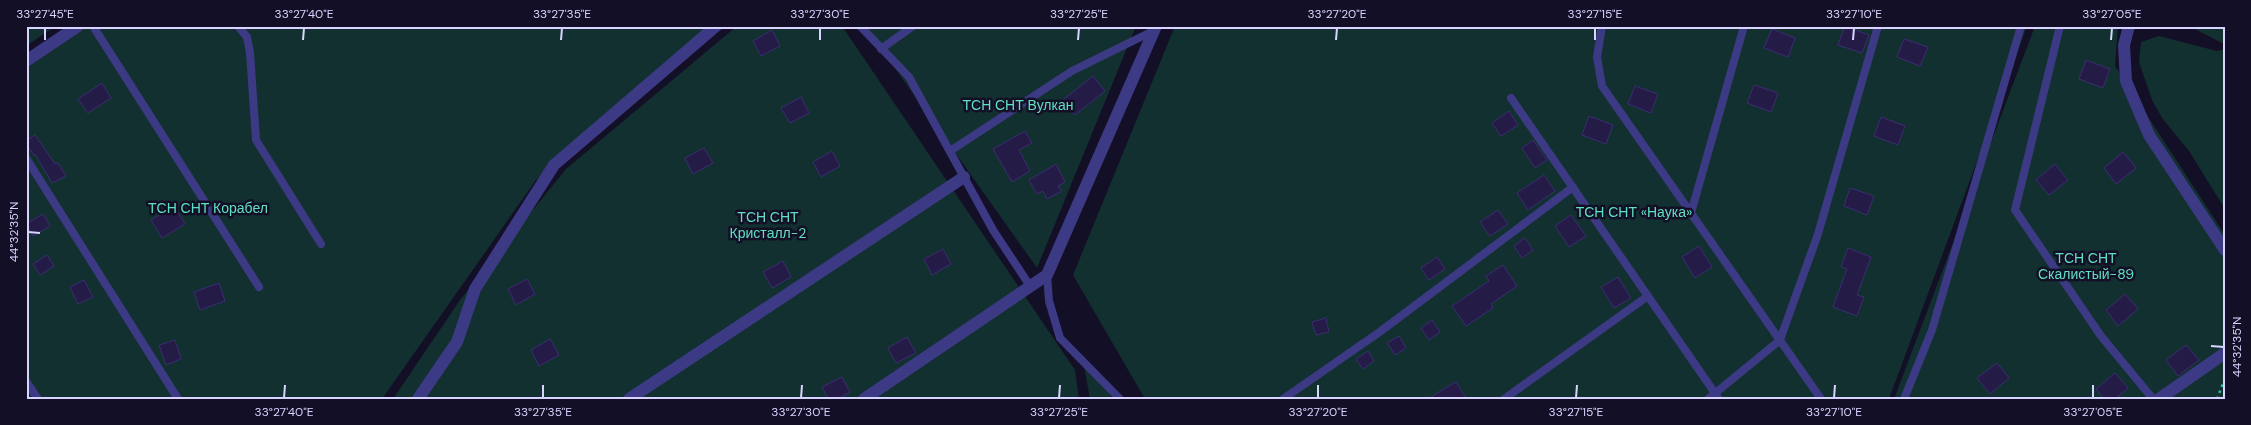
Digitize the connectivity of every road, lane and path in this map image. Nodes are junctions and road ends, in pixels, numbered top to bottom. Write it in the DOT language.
graph roads {
  1 [pos="78,26"];
  2 [pos="93,26"];
  3 [pos="238,26"];
  4 [pos="716,26"];
  5 [pos="860,26"];
  6 [pos="913,26"];
  7 [pos="1602,26"];
  8 [pos="1744,26"];
  9 [pos="1878,26"];
  10 [pos="2021,26"];
  11 [pos="2060,26"];
  12 [pos="2129,26"];
  13 [pos="1155,28"];
  14 [pos="881,49"];
  15 [pos="26,61"];
  16 [pos="1511,98"];
  17 [pos="950,151"];
  18 [pos="26,158"];
  19 [pos="964,177"];
  20 [pos="1573,187"];
  21 [pos="1691,213"];
  22 [pos="322,244"];
  23 [pos="2225,250"];
  24 [pos="1047,275"];
  25 [pos="1030,286"];
  26 [pos="259,287"];
  27 [pos="1648,296"];
  28 [pos="1780,340"];
  29 [pos="2225,353"];
  30 [pos="2225,378"];
  31 [pos="26,381"];
  32 [pos="1717,396"];
  33 [pos="38,399"];
  34 [pos="178,399"];
  35 [pos="418,399"];
  36 [pos="629,399"];
  37 [pos="864,399"];
  38 [pos="1120,399"];
  39 [pos="1283,399"];
  40 [pos="1504,399"];
  41 [pos="1708,399"];
  42 [pos="1821,399"];
  43 [pos="1904,399"];
  44 [pos="2153,399"];
  45 [pos="2159,399"];
  46 [pos="2216,399"];
  1 -- 15 [label="street"];
  2 -- 26 [label="lane"];
  3 -- 22 [label="lane"];
  4 -- 35 [label="street"];
  5 -- 14 [label="lane"];
  6 -- 14 [label="lane"];
  7 -- 21 [label="lane"];
  8 -- 21 [label="lane"];
  9 -- 28 [label="lane"];
  10 -- 43 [label="lane"];
  11 -- 44 [label="lane"];
  12 -- 23 [label="street"];
  13 -- 17 [label="lane"];
  13 -- 24 [label="street"];
  14 -- 17 [label="lane"];
  16 -- 20 [label="lane"];
  17 -- 19 [label="lane"];
  18 -- 34 [label="lane"];
  19 -- 25 [label="lane"];
  19 -- 36 [label="street"];
  20 -- 27 [label="lane"];
  20 -- 39 [label="lane"];
  21 -- 28 [label="lane"];
  24 -- 25 [label="street"];
  24 -- 38 [label="lane"];
  25 -- 37 [label="street"];
  27 -- 32 [label="lane"];
  27 -- 40 [label="lane"];
  28 -- 32 [label="lane"];
  28 -- 42 [label="lane"];
  29 -- 45 [label="street"];
  30 -- 46 [label="path"];
  31 -- 33 [label="lane"];
  32 -- 41 [label="lane"];
}
